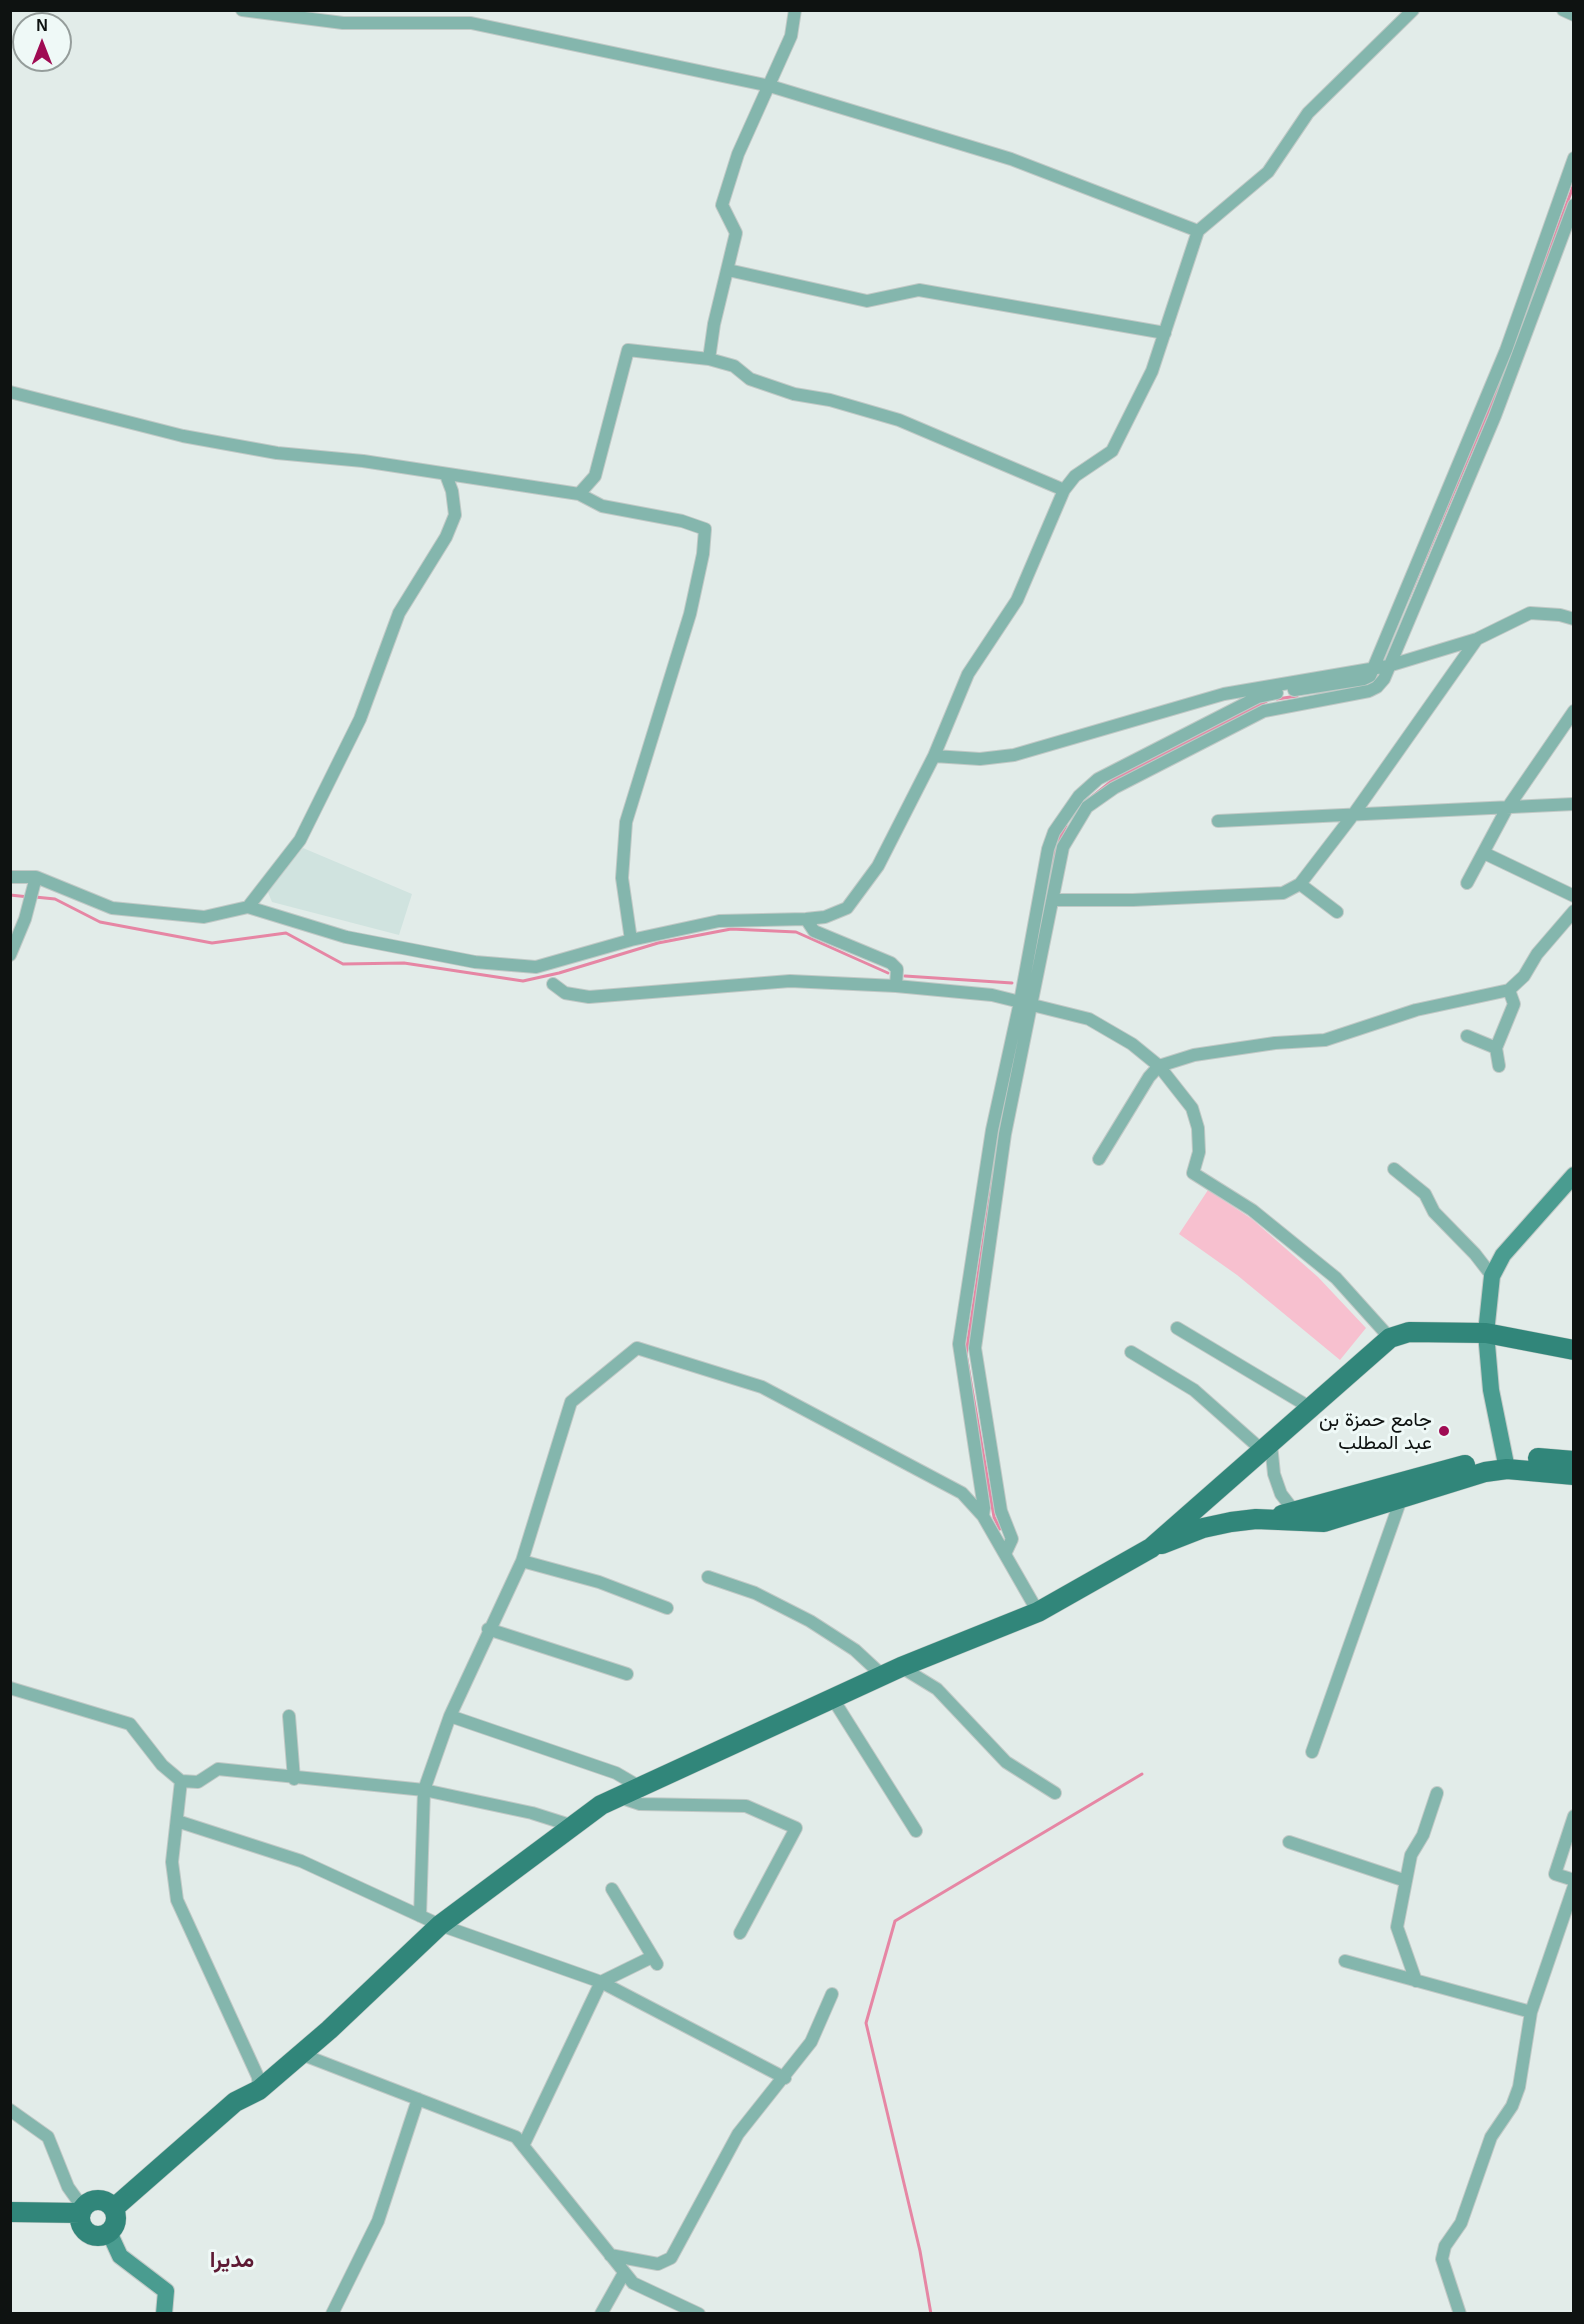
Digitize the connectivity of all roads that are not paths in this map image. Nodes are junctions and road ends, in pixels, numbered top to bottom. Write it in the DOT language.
graph roads {
  1 [pos="242,10"];
  2 [pos="795,10"];
  3 [pos="1413,10"];
  4 [pos="1563,10"];
  5 [pos="1574,15"];
  6 [pos="770,86"];
  7 [pos="1574,158"];
  8 [pos="1574,205"];
  9 [pos="1198,231"];
  10 [pos="728,270"];
  11 [pos="1165,333"];
  12 [pos="1506,350"];
  13 [pos="1519,355"];
  14 [pos="709,359"];
  15 [pos="10,393"];
  16 [pos="446,475"];
  17 [pos="1064,490"];
  18 [pos="579,494"];
  19 [pos="1574,619"];
  20 [pos="1477,639"];
  21 [pos="1388,666"];
  22 [pos="1373,669"];
  23 [pos="1574,711"];
  24 [pos="934,756"];
  25 [pos="1574,804"];
  26 [pos="1506,810"];
  27 [pos="1353,815"];
  28 [pos="1218,821"];
  29 [pos="1484,853"];
  30 [pos="10,877"];
  31 [pos="36,877"];
  32 [pos="1467,883"];
  33 [pos="1300,884"];
  34 [pos="1574,896"];
  35 [pos="1053,900"];
  36 [pos="248,907"];
  37 [pos="1574,911"];
  38 [pos="1337,912"];
  39 [pos="806,920"];
  40 [pos="631,940"];
  41 [pos="10,955"];
  42 [pos="553,984"];
  43 [pos="896,986"];
  44 [pos="1509,990"];
  45 [pos="1020,1002"];
  46 [pos="1034,1005"];
  47 [pos="1467,1036"];
  48 [pos="1496,1048"];
  49 [pos="1159,1066"];
  50 [pos="1499,1066"];
  51 [pos="1099,1159"];
  52 [pos="1394,1169"];
  53 [pos="1574,1175"];
  54 [pos="1492,1276"];
  55 [pos="1177,1328"];
  56 [pos="1486,1333"];
  57 [pos="1390,1338"];
  58 [pos="1574,1350"];
  59 [pos="1131,1352"];
  60 [pos="1311,1408"];
  61 [pos="1267,1447"];
  62 [pos="1574,1461"];
  63 [pos="1506,1462"];
  64 [pos="1574,1475"];
  65 [pos="1401,1499"];
  66 [pos="1302,1511"];
  67 [pos="983,1516"];
  68 [pos="1265,1519"];
  69 [pos="1151,1548"];
  70 [pos="1005,1554"];
  71 [pos="522,1561"];
  72 [pos="708,1577"];
  73 [pos="667,1608"];
  74 [pos="1038,1612"];
  75 [pos="488,1629"];
  76 [pos="901,1668"];
  77 [pos="627,1674"];
  78 [pos="883,1676"];
  79 [pos="10,1688"];
  80 [pos="833,1699"];
  81 [pos="289,1716"];
  82 [pos="450,1716"];
  83 [pos="1312,1752"];
  84 [pos="294,1779"];
  85 [pos="181,1781"];
  86 [pos="640,1787"];
  87 [pos="423,1790"];
  88 [pos="1055,1793"];
  89 [pos="1437,1793"];
  90 [pos="619,1797"];
  91 [pos="1574,1816"];
  92 [pos="177,1821"];
  93 [pos="573,1826"];
  94 [pos="916,1831"];
  95 [pos="1289,1842"];
  96 [pos="1574,1880"];
  97 [pos="1406,1881"];
  98 [pos="1574,1886"];
  99 [pos="612,1889"];
  100 [pos="420,1916"];
  101 [pos="440,1925"];
  102 [pos="740,1933"];
  103 [pos="1345,1961"];
  104 [pos="1416,1980"];
  105 [pos="601,1982"];
  106 [pos="832,1994"];
  107 [pos="1531,2012"];
  108 [pos="302,2054"];
  109 [pos="785,2078"];
  110 [pos="259,2090"];
  111 [pos="418,2099"];
  112 [pos="10,2110"];
  113 [pos="523,2146"];
  114 [pos="114,2208"];
  115 [pos="82,2210"];
  116 [pos="10,2212"];
  117 [pos="109,2232"];
  118 [pos="610,2255"];
  119 [pos="624,2273"];
  120 [pos="164,2313"];
  121 [pos="332,2313"];
  122 [pos="601,2313"];
  123 [pos="699,2313"];
  124 [pos="1460,2313"];
  1 -- 6 [label="street"];
  2 -- 6 [label="street"];
  3 -- 9 [label="street"];
  4 -- 5 [label="street"];
  6 -- 9 [label="street"];
  6 -- 10 [label="street"];
  7 -- 12 [label="street"];
  8 -- 13 [label="street"];
  9 -- 11 [label="street"];
  10 -- 11 [label="street"];
  10 -- 14 [label="street"];
  11 -- 17 [label="street"];
  12 -- 13 [label="street"];
  12 -- 22 [label="street"];
  13 -- 21 [label="street"];
  14 -- 17 [label="street"];
  14 -- 18 [label="street"];
  15 -- 16 [label="street"];
  16 -- 18 [label="street"];
  16 -- 36 [label="street"];
  17 -- 24 [label="street"];
  18 -- 40 [label="street"];
  19 -- 20 [label="street"];
  20 -- 21 [label="street"];
  20 -- 27 [label="street"];
  21 -- 22 [label="street"];
  21 -- 35 [label="street"];
  22 -- 24 [label="street"];
  22 -- 45 [label="street"];
  23 -- 26 [label="street"];
  24 -- 39 [label="street"];
  25 -- 26 [label="street"];
  26 -- 27 [label="street"];
  26 -- 29 [label="street"];
  27 -- 28 [label="street"];
  27 -- 33 [label="street"];
  29 -- 32 [label="street"];
  29 -- 34 [label="street"];
  30 -- 31 [label="street"];
  31 -- 36 [label="street"];
  31 -- 41 [label="street"];
  33 -- 35 [label="street"];
  33 -- 38 [label="street"];
  35 -- 46 [label="street"];
  36 -- 40 [label="street"];
  37 -- 44 [label="street"];
  39 -- 40 [label="street"];
  39 -- 43 [label="street"];
  42 -- 43 [label="street"];
  43 -- 45 [label="street"];
  44 -- 48 [label="street"];
  44 -- 49 [label="street"];
  45 -- 46 [label="street"];
  45 -- 67 [label="street"];
  46 -- 49 [label="street"];
  46 -- 70 [label="street"];
  47 -- 48 [label="street"];
  48 -- 50 [label="street"];
  49 -- 51 [label="street"];
  49 -- 57 [label="street"];
  52 -- 54 [label="street"];
  53 -- 54 [label="main road"];
  54 -- 56 [label="main road"];
  55 -- 60 [label="street"];
  56 -- 57 [label="main road"];
  56 -- 58 [label="main road"];
  56 -- 63 [label="main road"];
  57 -- 60 [label="main road"];
  59 -- 61 [label="street"];
  60 -- 61 [label="main road"];
  61 -- 66 [label="street"];
  61 -- 69 [label="main road"];
  62 -- 63 [label="main road"];
  63 -- 64 [label="main road"];
  63 -- 65 [label="main road"];
  63 -- 66 [label="main road"];
  65 -- 68 [label="main road"];
  65 -- 83 [label="street"];
  66 -- 68 [label="main road"];
  67 -- 70 [label="street"];
  67 -- 71 [label="street"];
  68 -- 69 [label="main road"];
  69 -- 74 [label="main road"];
  70 -- 74 [label="street"];
  71 -- 73 [label="street"];
  71 -- 75 [label="street"];
  72 -- 78 [label="street"];
  74 -- 76 [label="main road"];
  75 -- 77 [label="street"];
  75 -- 82 [label="street"];
  76 -- 78 [label="main road"];
  76 -- 88 [label="street"];
  78 -- 80 [label="main road"];
  79 -- 85 [label="street"];
  80 -- 86 [label="main road"];
  80 -- 94 [label="street"];
  81 -- 84 [label="street"];
  82 -- 86 [label="street"];
  82 -- 87 [label="street"];
  84 -- 85 [label="street"];
  84 -- 87 [label="street"];
  85 -- 92 [label="street"];
  86 -- 90 [label="main road"];
  87 -- 93 [label="street"];
  87 -- 100 [label="street"];
  89 -- 97 [label="street"];
  90 -- 93 [label="main road"];
  90 -- 102 [label="street"];
  91 -- 96 [label="street"];
  92 -- 100 [label="street"];
  92 -- 110 [label="street"];
  93 -- 101 [label="main road"];
  95 -- 97 [label="street"];
  97 -- 104 [label="street"];
  98 -- 107 [label="street"];
  99 -- 105 [label="street"];
  100 -- 101 [label="street"];
  101 -- 105 [label="street"];
  101 -- 108 [label="main road"];
  103 -- 104 [label="street"];
  104 -- 107 [label="street"];
  105 -- 109 [label="street"];
  105 -- 113 [label="street"];
  106 -- 109 [label="street"];
  107 -- 124 [label="street"];
  108 -- 110 [label="main road"];
  108 -- 111 [label="street"];
  109 -- 118 [label="street"];
  110 -- 114 [label="main road"];
  111 -- 113 [label="street"];
  111 -- 121 [label="street"];
  112 -- 115 [label="street"];
  113 -- 118 [label="street"];
  114 -- 115 [label="main road"];
  114 -- 117 [label="main road"];
  115 -- 116 [label="main road"];
  115 -- 117 [label="main road"];
  117 -- 120 [label="main road"];
  118 -- 119 [label="street"];
  119 -- 122 [label="street"];
  119 -- 123 [label="street"];
}
